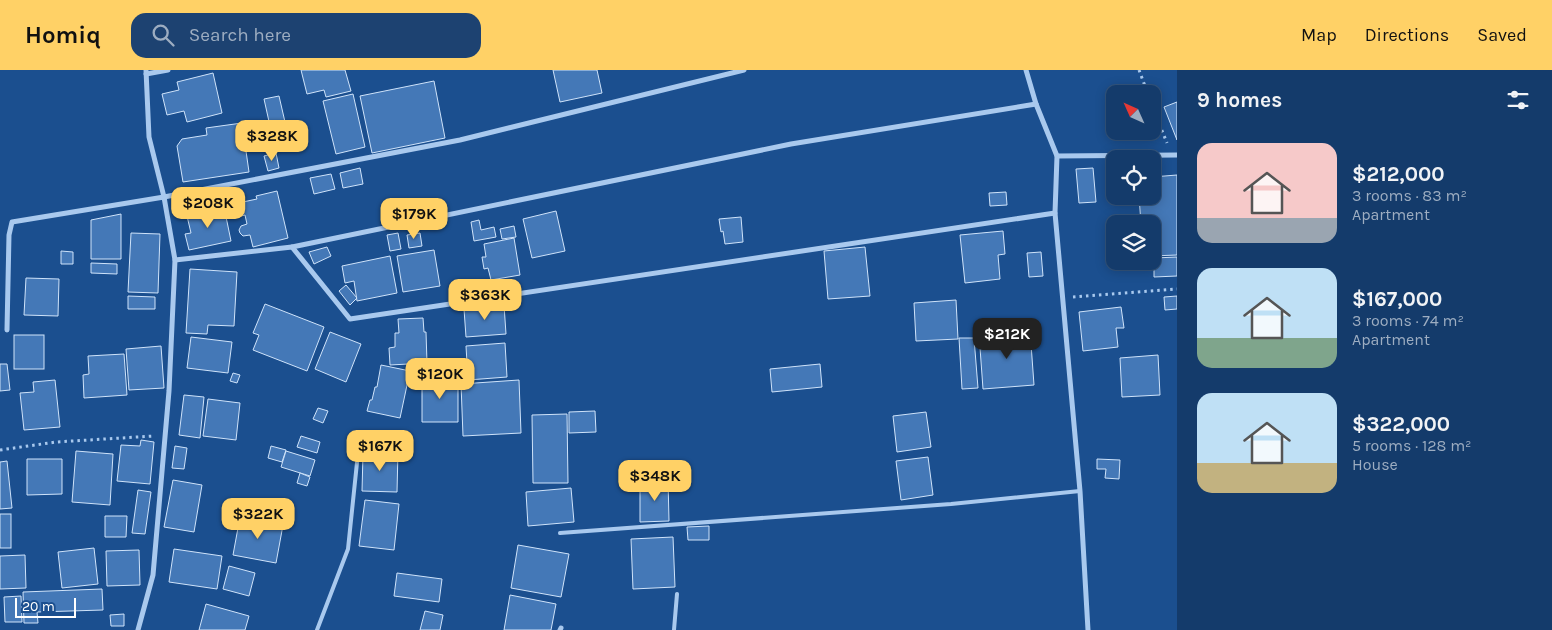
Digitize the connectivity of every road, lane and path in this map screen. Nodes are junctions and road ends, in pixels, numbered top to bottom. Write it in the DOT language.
graph roads {
  1 [pos="168,70"];
  2 [pos="744,70"];
  3 [pos="1026,70"];
  4 [pos="1139,70"];
  5 [pos="146,72"];
  6 [pos="1145,85"];
  7 [pos="1036,104"];
  8 [pos="1161,126"];
  9 [pos="1174,155"];
  10 [pos="1057,156"];
  11 [pos="164,197"];
  12 [pos="1055,213"];
  13 [pos="292,247"];
  14 [pos="175,260"];
  15 [pos="1177,289"];
  16 [pos="1063,298"];
  17 [pos="7,330"];
  18 [pos="165,435"];
  19 [pos="0,450"];
  20 [pos="358,453"];
  21 [pos="1080,491"];
  22 [pos="560,533"];
  23 [pos="677,594"];
  24 [pos="138,630"];
  25 [pos="317,630"];
  26 [pos="674,630"];
  27 [pos="1088,630"];
  1 -- 5 [label="street"];
  2 -- 11 [label="street"];
  3 -- 7 [label="street"];
  4 -- 6 [label="path"];
  5 -- 11 [label="street"];
  7 -- 10 [label="street"];
  7 -- 13 [label="street"];
  8 -- 9 [label="path"];
  9 -- 10 [label="street"];
  10 -- 12 [label="street"];
  11 -- 14 [label="street"];
  11 -- 17 [label="street"];
  12 -- 13 [label="street"];
  12 -- 16 [label="street"];
  13 -- 14 [label="street"];
  14 -- 18 [label="street"];
  15 -- 16 [label="path"];
  16 -- 21 [label="street"];
  18 -- 19 [label="path"];
  18 -- 24 [label="street"];
  20 -- 25 [label="lane"];
  21 -- 22 [label="lane"];
  21 -- 27 [label="street"];
  23 -- 26 [label="lane"];
}
